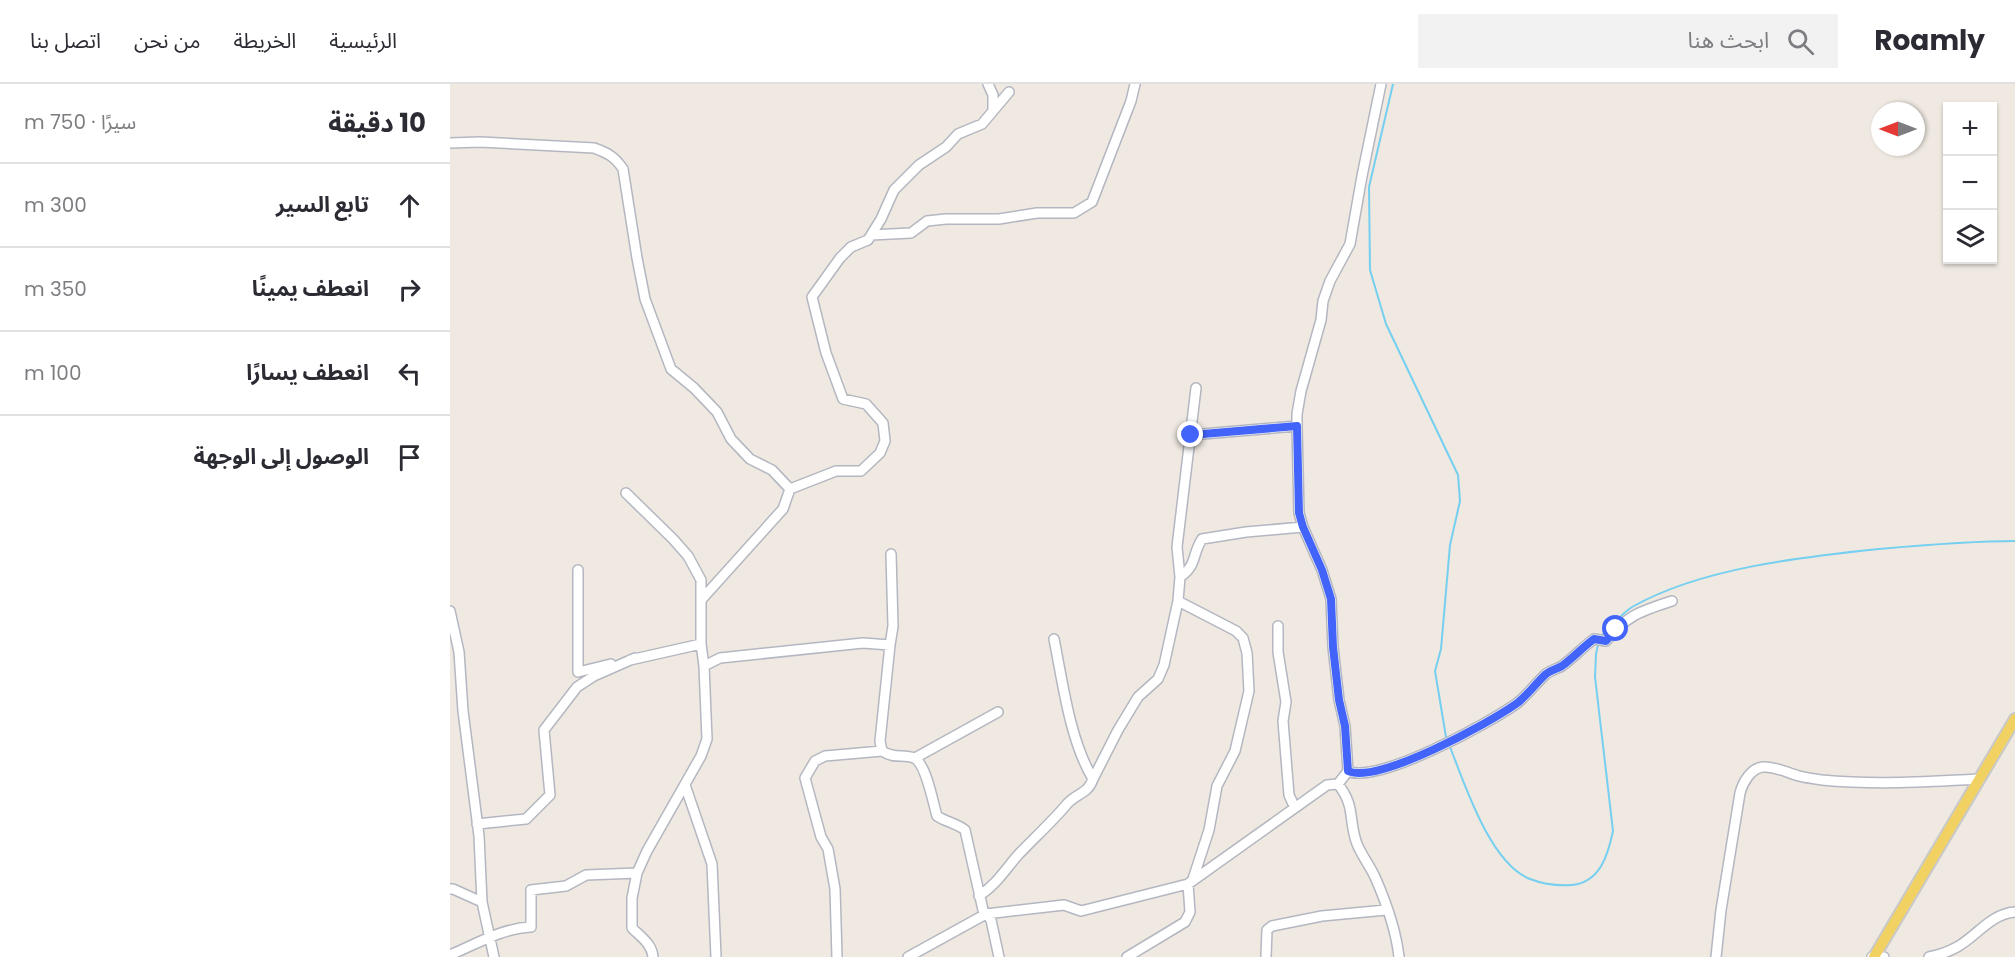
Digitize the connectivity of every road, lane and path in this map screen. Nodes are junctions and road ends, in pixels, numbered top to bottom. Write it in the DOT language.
graph roads {
  1 [pos="988,84"];
  2 [pos="1135,84"];
  3 [pos="1381,84"];
  4 [pos="1009,92"];
  5 [pos="993,109"];
  6 [pos="450,143"];
  7 [pos="871,235"];
  8 [pos="1196,388"];
  9 [pos="1297,426"];
  10 [pos="1191,435"];
  11 [pos="790,489"];
  12 [pos="626,493"];
  13 [pos="1303,527"];
  14 [pos="891,554"];
  15 [pos="578,570"];
  16 [pos="1180,577"];
  17 [pos="702,599"];
  18 [pos="1178,601"];
  19 [pos="1672,601"];
  20 [pos="450,611"];
  21 [pos="1278,626"];
  22 [pos="1054,639"];
  23 [pos="701,644"];
  24 [pos="890,645"];
  25 [pos="635,658"];
  26 [pos="704,666"];
  27 [pos="998,712"];
  28 [pos="2015,719"];
  29 [pos="882,751"];
  30 [pos="915,758"];
  31 [pos="1348,771"];
  32 [pos="1980,778"];
  33 [pos="1094,779"];
  34 [pos="1338,784"];
  35 [pos="685,785"];
  36 [pos="1295,808"];
  37 [pos="477,824"];
  38 [pos="637,873"];
  39 [pos="1190,882"];
  40 [pos="450,890"];
  41 [pos="979,896"];
  42 [pos="482,902"];
  43 [pos="1386,910"];
  44 [pos="2015,912"];
  45 [pos="986,914"];
  46 [pos="491,938"];
  47 [pos="450,955"];
  48 [pos="494,957"];
  49 [pos="653,957"];
  50 [pos="716,957"];
  51 [pos="837,957"];
  52 [pos="908,957"];
  53 [pos="999,957"];
  54 [pos="1127,957"];
  55 [pos="1266,957"];
  56 [pos="1399,957"];
  57 [pos="1716,957"];
  58 [pos="1873,957"];
  59 [pos="1884,957"];
  60 [pos="1929,957"];
  1 -- 5 [label="street"];
  2 -- 7 [label="street"];
  3 -- 9 [label="street"];
  4 -- 5 [label="street"];
  5 -- 7 [label="street"];
  6 -- 11 [label="street"];
  7 -- 11 [label="street"];
  8 -- 10 [label="street"];
  9 -- 10 [label="street"];
  9 -- 13 [label="street"];
  10 -- 16 [label="street"];
  11 -- 17 [label="street"];
  12 -- 17 [label="street"];
  13 -- 16 [label="street"];
  13 -- 31 [label="street"];
  14 -- 24 [label="street"];
  15 -- 25 [label="street"];
  16 -- 18 [label="street"];
  17 -- 23 [label="street"];
  18 -- 33 [label="street"];
  18 -- 39 [label="street"];
  19 -- 31 [label="street"];
  20 -- 37 [label="street"];
  21 -- 36 [label="street"];
  22 -- 33 [label="street"];
  23 -- 25 [label="street"];
  23 -- 26 [label="street"];
  24 -- 26 [label="street"];
  24 -- 29 [label="street"];
  25 -- 37 [label="street"];
  26 -- 35 [label="street"];
  27 -- 30 [label="street"];
  28 -- 32 [label="main road"];
  29 -- 30 [label="street"];
  29 -- 51 [label="street"];
  30 -- 41 [label="street"];
  31 -- 34 [label="street"];
  32 -- 57 [label="street"];
  32 -- 58 [label="main road"];
  33 -- 41 [label="street"];
  34 -- 36 [label="street"];
  34 -- 43 [label="street"];
  35 -- 38 [label="street"];
  35 -- 50 [label="street"];
  36 -- 39 [label="street"];
  37 -- 42 [label="street"];
  38 -- 46 [label="street"];
  38 -- 49 [label="street"];
  39 -- 45 [label="street"];
  39 -- 54 [label="street"];
  40 -- 42 [label="street"];
  41 -- 45 [label="street"];
  42 -- 46 [label="street"];
  43 -- 55 [label="street"];
  43 -- 56 [label="street"];
  44 -- 60 [label="street"];
  45 -- 52 [label="street"];
  45 -- 53 [label="street"];
  46 -- 47 [label="street"];
  46 -- 48 [label="street"];
  58 -- 59 [label="street"];
}
